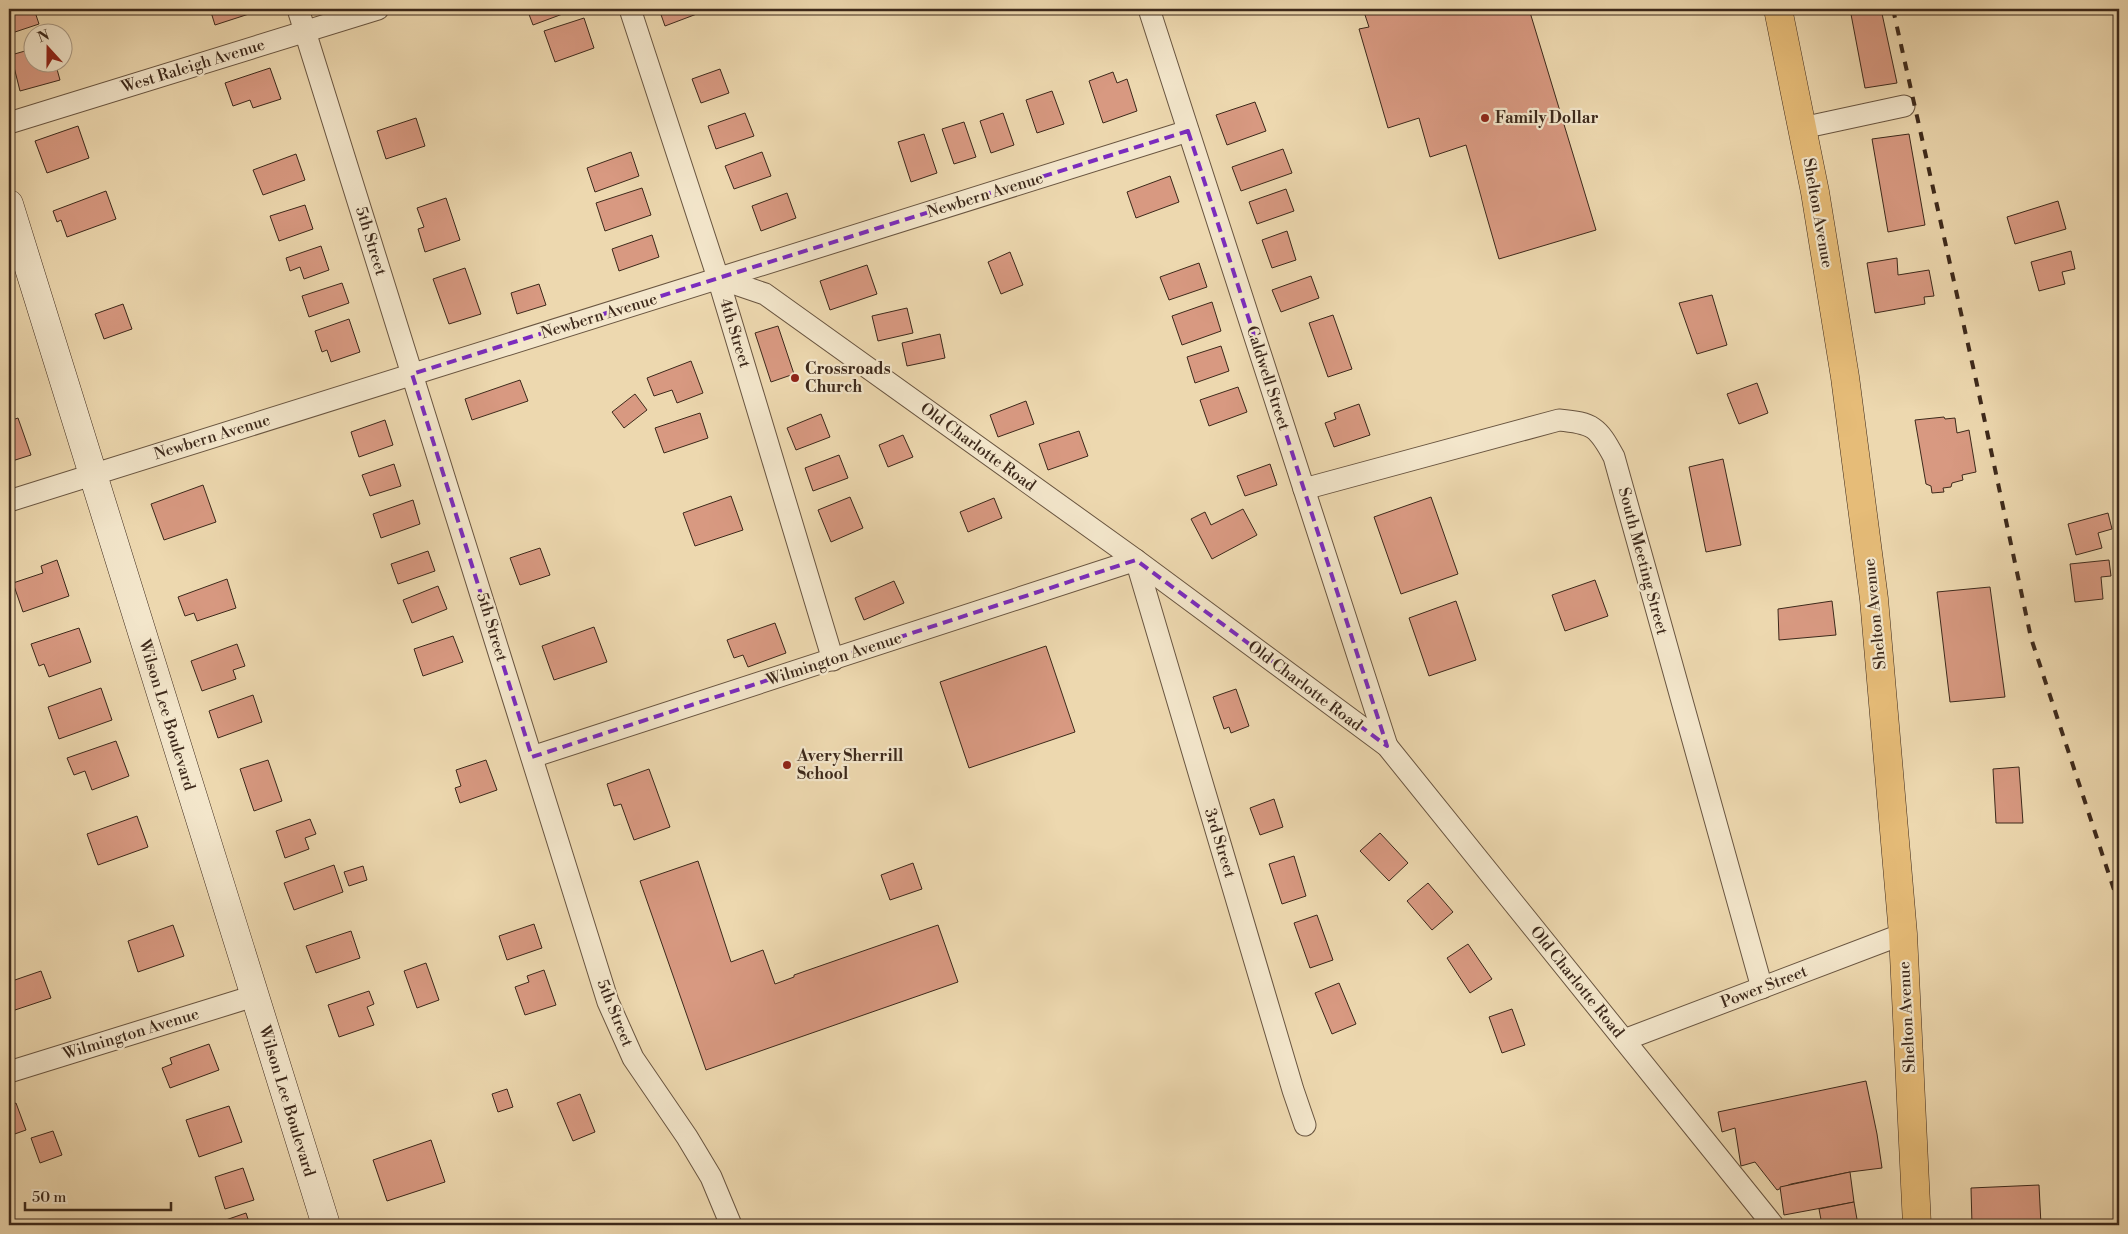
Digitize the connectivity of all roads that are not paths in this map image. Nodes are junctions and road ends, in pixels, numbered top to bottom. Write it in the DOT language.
graph roads {
  1 [pos="298,9"];
  2 [pos="378,9"];
  3 [pos="630,9"];
  4 [pos="1149,9"];
  5 [pos="1778,9"];
  6 [pos="305,31"];
  7 [pos="1904,106"];
  8 [pos="9,123"];
  9 [pos="1802,128"];
  10 [pos="1188,131"];
  11 [pos="9,204"];
  12 [pos="718,278"];
  13 [pos="412,374"];
  14 [pos="92,474"];
  15 [pos="1304,489"];
  16 [pos="9,501"];
  17 [pos="1136,560"];
  18 [pos="833,660"];
  19 [pos="1387,746"];
  20 [pos="532,756"];
  21 [pos="1903,934"];
  22 [pos="1762,988"];
  23 [pos="254,996"];
  24 [pos="1624,1040"];
  25 [pos="9,1072"];
  26 [pos="1306,1126"];
  27 [pos="326,1225"];
  28 [pos="731,1225"];
  29 [pos="1773,1225"];
  30 [pos="1917,1225"];
  1 -- 6 [label="street, 5th Street"];
  2 -- 6 [label="street, West Raleigh Avenue"];
  3 -- 12 [label="street, 4th Street"];
  4 -- 10 [label="street, Caldwell Street"];
  5 -- 9 [label="main road, Shelton Avenue"];
  6 -- 8 [label="street, West Raleigh Avenue"];
  6 -- 13 [label="street, 5th Street"];
  7 -- 9 [label="street"];
  9 -- 21 [label="main road, Shelton Avenue"];
  10 -- 12 [label="street, Newbern Avenue"];
  10 -- 15 [label="street, Caldwell Street"];
  11 -- 14 [label="street, Wilson Lee Boulevard"];
  12 -- 13 [label="street, Newbern Avenue"];
  12 -- 17 [label="street, Old Charlotte Road"];
  12 -- 18 [label="street, 4th Street"];
  13 -- 14 [label="street, Newbern Avenue"];
  13 -- 20 [label="street, 5th Street"];
  14 -- 16 [label="street, Newbern Avenue"];
  14 -- 23 [label="street, Wilson Lee Boulevard"];
  15 -- 19 [label="street, Caldwell Street"];
  15 -- 22 [label="street, South Meeting Street"];
  17 -- 18 [label="street, Wilmington Avenue"];
  17 -- 19 [label="street, Old Charlotte Road"];
  17 -- 26 [label="street, 3rd Street"];
  18 -- 20 [label="street, Wilmington Avenue"];
  19 -- 24 [label="street, Old Charlotte Road"];
  20 -- 28 [label="street, 5th Street"];
  21 -- 22 [label="street, Power Street"];
  21 -- 30 [label="main road, Shelton Avenue"];
  22 -- 24 [label="street, Power Street"];
  23 -- 25 [label="street, Wilmington Avenue"];
  23 -- 27 [label="street, Wilson Lee Boulevard"];
  24 -- 29 [label="street, Old Charlotte Road"];
}
